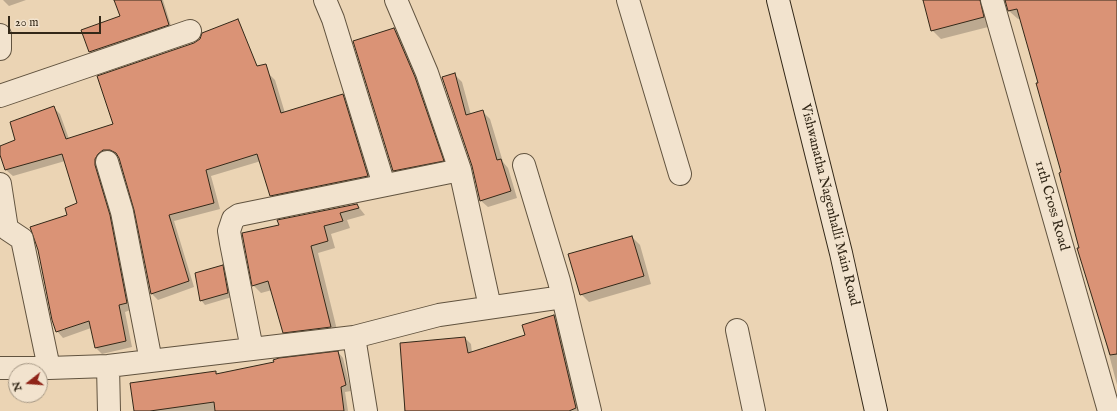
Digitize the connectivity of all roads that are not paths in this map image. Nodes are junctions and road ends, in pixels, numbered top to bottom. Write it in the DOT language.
graph roads {
  1 [pos="325,0"];
  2 [pos="396,0"];
  3 [pos="628,0"];
  4 [pos="778,0"];
  5 [pos="992,0"];
  6 [pos="190,31"];
  7 [pos="0,35"];
  8 [pos="0,49"];
  9 [pos="0,96"];
  10 [pos="107,162"];
  11 [pos="524,165"];
  12 [pos="460,170"];
  13 [pos="680,174"];
  14 [pos="0,184"];
  15 [pos="384,185"];
  16 [pos="4,229"];
  17 [pos="562,297"];
  18 [pos="490,307"];
  19 [pos="737,330"];
  20 [pos="354,337"];
  21 [pos="252,349"];
  22 [pos="151,361"];
  23 [pos="108,366"];
  24 [pos="0,368"];
  25 [pos="49,368"];
  26 [pos="109,411"];
  27 [pos="366,411"];
  28 [pos="590,411"];
  29 [pos="754,411"];
  30 [pos="876,411"];
  31 [pos="1109,411"];
  1 -- 15 [label="street"];
  2 -- 12 [label="street"];
  3 -- 13 [label="street"];
  4 -- 30 [label="street, Vishwanatha Nagenhalli Main Road"];
  5 -- 31 [label="street, 11th Cross Road"];
  6 -- 9 [label="street"];
  7 -- 8 [label="street"];
  10 -- 22 [label="street"];
  11 -- 17 [label="street"];
  12 -- 15 [label="street"];
  12 -- 18 [label="street"];
  14 -- 16 [label="street"];
  15 -- 21 [label="street"];
  16 -- 25 [label="street"];
  17 -- 18 [label="street"];
  17 -- 28 [label="street"];
  18 -- 20 [label="street"];
  19 -- 29 [label="street"];
  20 -- 21 [label="street"];
  20 -- 27 [label="street"];
  21 -- 22 [label="street"];
  22 -- 23 [label="street"];
  23 -- 25 [label="street"];
  23 -- 26 [label="street"];
  24 -- 25 [label="street"];
}
